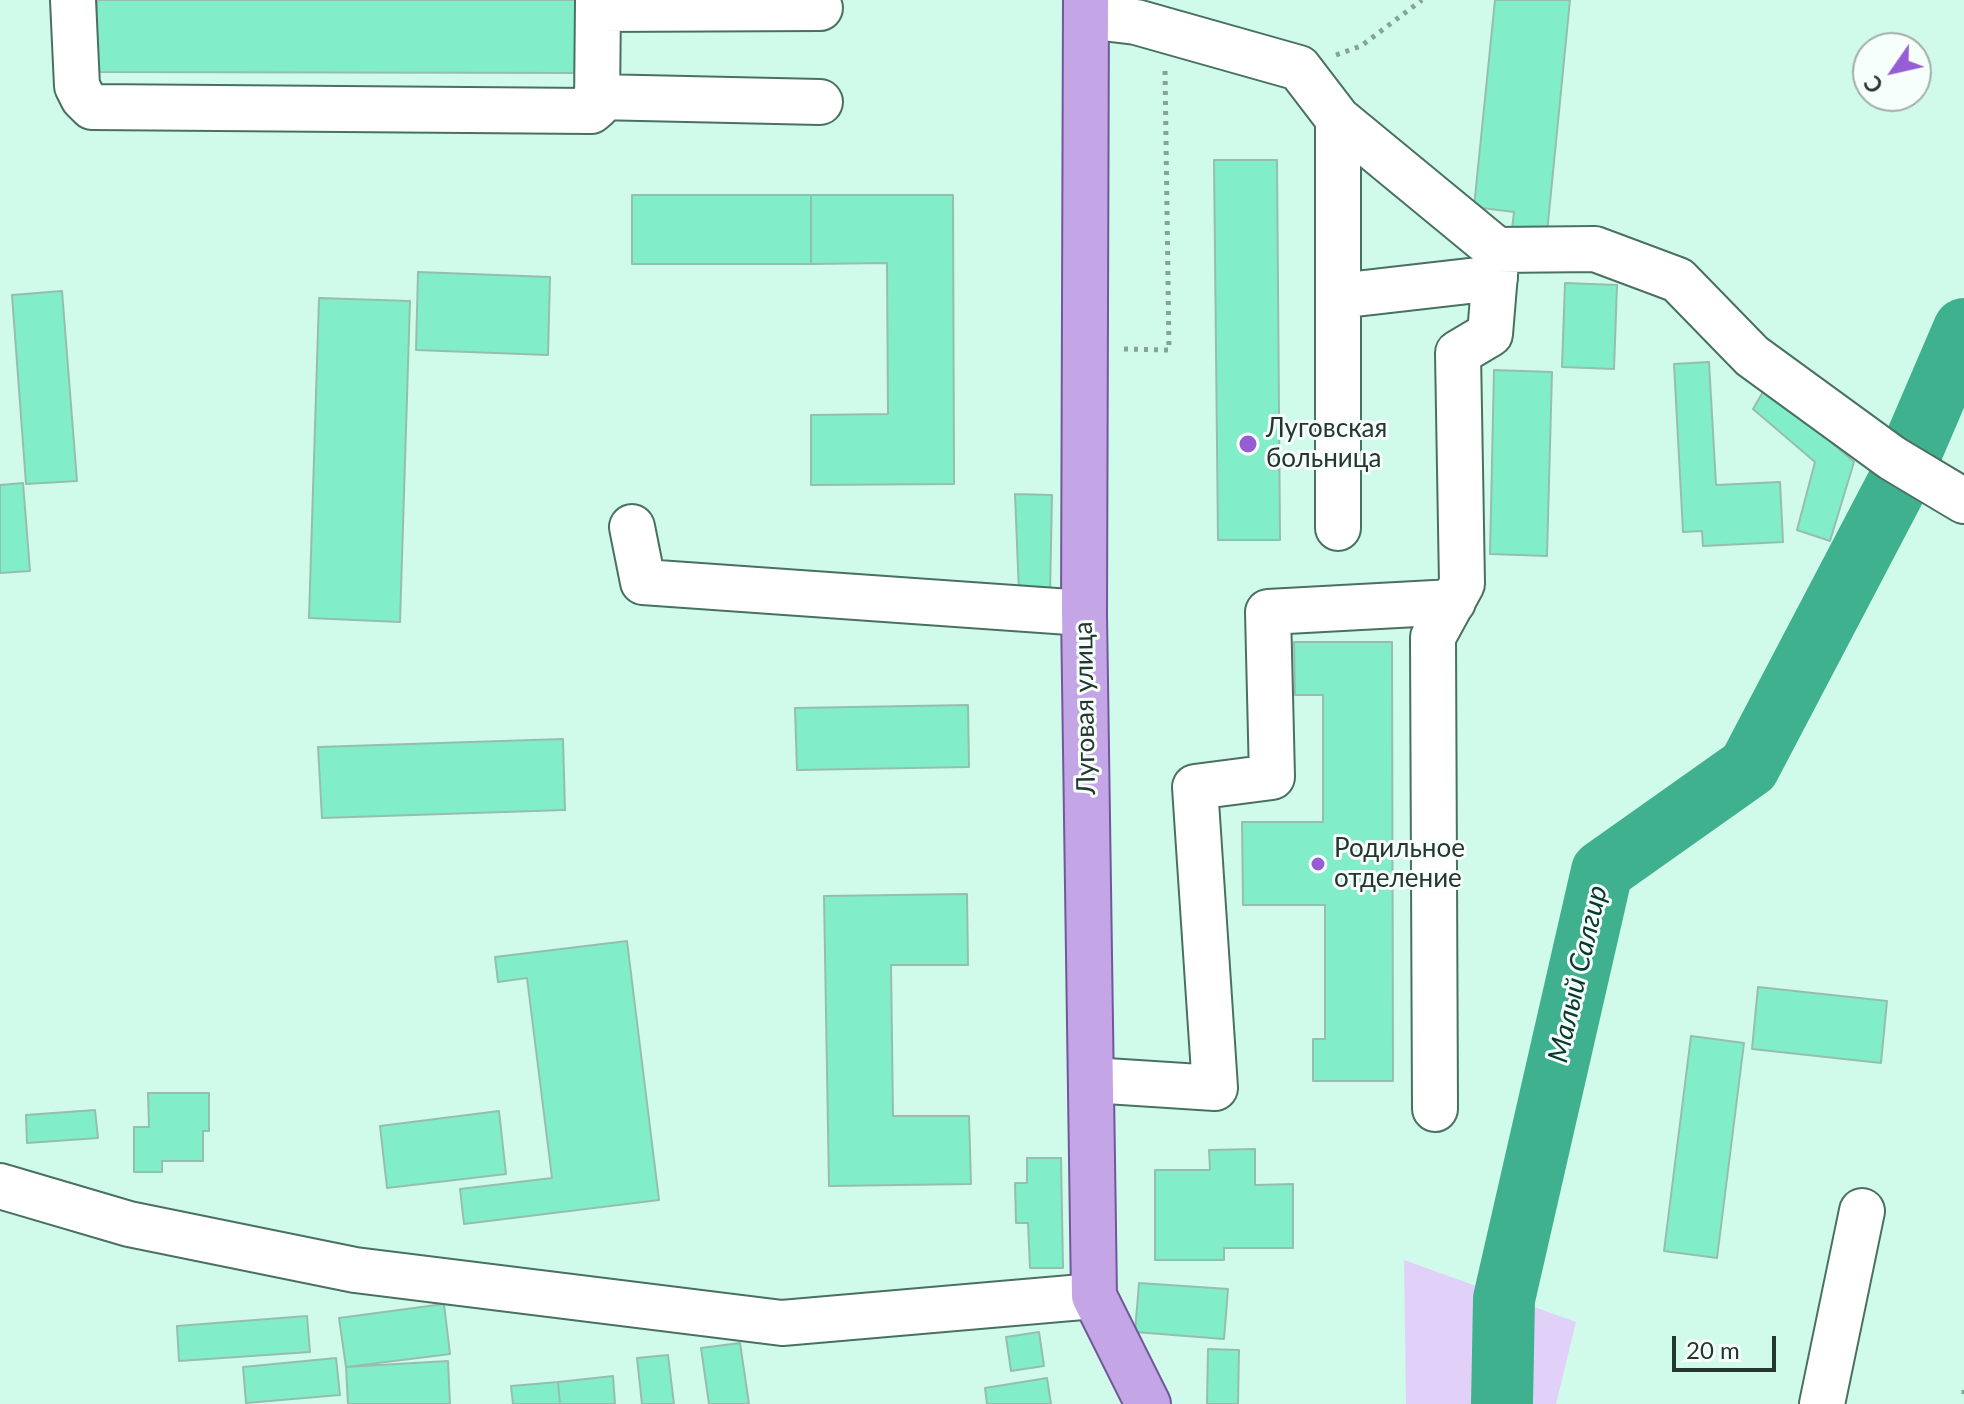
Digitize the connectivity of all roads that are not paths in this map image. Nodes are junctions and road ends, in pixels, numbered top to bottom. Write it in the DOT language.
graph roads {
  1 [pos="73,0"];
  2 [pos="598,5"];
  3 [pos="820,8"];
  4 [pos="1086,8"];
  5 [pos="597,97"];
  6 [pos="820,102"];
  7 [pos="1338,119"];
  8 [pos="1496,264"];
  9 [pos="1338,296"];
  10 [pos="1964,501"];
  11 [pos="632,527"];
  12 [pos="1338,528"];
  13 [pos="1453,602"];
  14 [pos="1084,613"];
  15 [pos="1091,1080"];
  16 [pos="1435,1109"];
  17 [pos="3,1195"];
  18 [pos="1862,1211"];
  19 [pos="1094,1296"];
  20 [pos="1148,1404"];
  21 [pos="1822,1404"];
  1 -- 5 [label="street"];
  2 -- 3 [label="street"];
  2 -- 5 [label="street"];
  4 -- 7 [label="street"];
  4 -- 14 [label="main road, Луговая улица"];
  5 -- 6 [label="street"];
  7 -- 8 [label="street"];
  7 -- 9 [label="street"];
  8 -- 9 [label="street"];
  8 -- 10 [label="street"];
  8 -- 13 [label="street"];
  9 -- 12 [label="street"];
  11 -- 14 [label="street"];
  13 -- 15 [label="street"];
  13 -- 16 [label="street"];
  14 -- 15 [label="main road, Луговая улица"];
  15 -- 19 [label="main road, Луговая улица"];
  17 -- 19 [label="street"];
  18 -- 21 [label="street"];
  19 -- 20 [label="main road, Луговая улица"];
}
